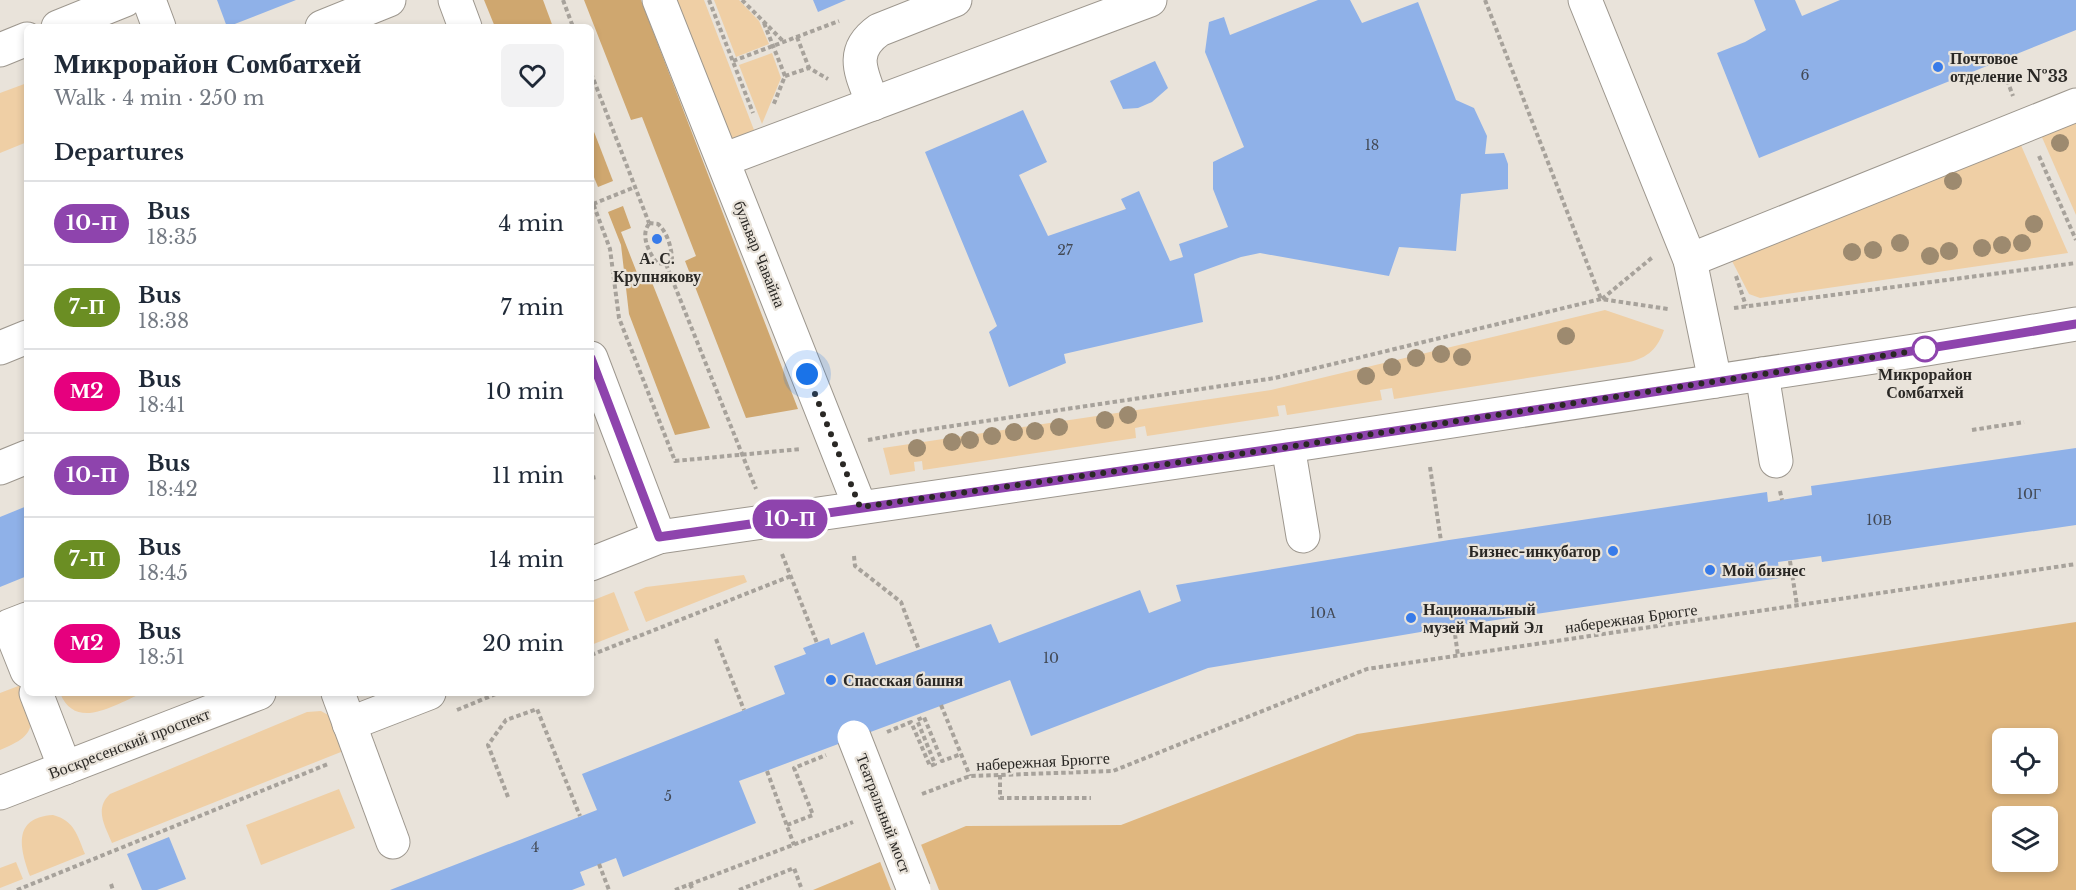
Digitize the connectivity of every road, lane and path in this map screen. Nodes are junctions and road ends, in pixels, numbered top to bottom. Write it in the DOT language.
graph roads {
  1 [pos="125,0"];
  2 [pos="148,0"];
  3 [pos="455,0"];
  4 [pos="563,0"];
  5 [pos="660,0"];
  6 [pos="709,0"];
  7 [pos="742,0"];
  8 [pos="955,0"];
  9 [pos="1150,0"];
  10 [pos="1485,0"];
  11 [pos="1585,0"];
  12 [pos="371,3"];
  13 [pos="1117,6"];
  14 [pos="840,21"];
  15 [pos="764,23"];
  16 [pos="65,24"];
  17 [pos="158,24"];
  18 [pos="328,24"];
  19 [pos="464,24"];
  20 [pos="572,24"];
  21 [pos="797,37"];
  22 [pos="24,40"];
  23 [pos="784,42"];
  24 [pos="773,46"];
  25 [pos="0,50"];
  26 [pos="733,62"];
  27 [pos="808,68"];
  28 [pos="594,81"];
  29 [pos="873,104"];
  30 [pos="2076,105"];
  31 [pos="2025,125"];
  32 [pos="763,138"];
  33 [pos="723,160"];
  34 [pos="635,187"];
  35 [pos="594,204"];
  36 [pos="594,207"];
  37 [pos="649,224"];
  38 [pos="2076,240"];
  39 [pos="1655,255"];
  40 [pos="1690,261"];
  41 [pos="2076,263"];
  42 [pos="666,264"];
  43 [pos="1601,299"];
  44 [pos="1746,306"];
  45 [pos="2076,324"];
  46 [pos="24,339"];
  47 [pos="0,348"];
  48 [pos="594,366"];
  49 [pos="1762,374"];
  50 [pos="1715,381"];
  51 [pos="2024,422"];
  52 [pos="1972,430"];
  53 [pos="836,446"];
  54 [pos="1288,447"];
  55 [pos="742,455"];
  56 [pos="24,458"];
  57 [pos="1776,461"];
  58 [pos="1430,467"];
  59 [pos="0,468"];
  60 [pos="597,477"];
  61 [pos="594,478"];
  62 [pos="760,498"];
  63 [pos="860,507"];
  64 [pos="1303,536"];
  65 [pos="659,537"];
  66 [pos="1441,541"];
  67 [pos="782,554"];
  68 [pos="854,556"];
  69 [pos="1790,561"];
  70 [pos="594,563"];
  71 [pos="2076,564"];
  72 [pos="791,576"];
  73 [pos="1797,605"];
  74 [pos="24,620"];
  75 [pos="1454,627"];
  76 [pos="716,639"];
  77 [pos="817,643"];
  78 [pos="919,650"];
  79 [pos="594,654"];
  80 [pos="1458,656"];
  81 [pos="24,664"];
  82 [pos="37,696"];
  83 [pos="251,696"];
  84 [pos="339,696"];
  85 [pos="479,696"];
  86 [pos="442,702"];
  87 [pos="941,705"];
  88 [pos="744,710"];
  89 [pos="911,722"];
  90 [pos="354,737"];
  91 [pos="854,737"];
  92 [pos="961,754"];
  93 [pos="65,768"];
  94 [pos="794,768"];
  95 [pos="767,771"];
  96 [pos="1000,775"];
  97 [pos="970,776"];
  98 [pos="0,793"];
  99 [pos="922,794"];
  100 [pos="508,797"];
  101 [pos="1091,798"];
  102 [pos="580,816"];
  103 [pos="787,825"];
  104 [pos="838,828"];
  105 [pos="393,842"];
  106 [pos="794,845"];
  107 [pos="599,864"];
  108 [pos="111,884"];
  109 [pos="690,884"];
  110 [pos="17,890"];
  111 [pos="113,890"];
  112 [pos="609,890"];
  113 [pos="675,890"];
  114 [pos="693,890"];
  115 [pos="739,890"];
  116 [pos="802,890"];
  117 [pos="914,890"];
  1 -- 16 [label="main road"];
  2 -- 17 [label="main road"];
  3 -- 19 [label="main road"];
  4 -- 20 [label="path"];
  5 -- 33 [label="main road, бульвар Чавайна"];
  6 -- 26 [label="path"];
  7 -- 15 [label="path"];
  8 -- 29 [label="main road"];
  9 -- 13 [label="main road"];
  10 -- 43 [label="path"];
  11 -- 40 [label="main road"];
  12 -- 18 [label="main road"];
  13 -- 29 [label="main road"];
  14 -- 21 [label="path"];
  15 -- 23 [label="path"];
  15 -- 24 [label="path"];
  21 -- 23 [label="path"];
  21 -- 27 [label="path"];
  22 -- 25 [label="main road"];
  23 -- 24 [label="path"];
  24 -- 26 [label="path"];
  24 -- 32 [label="path"];
  26 -- 32 [label="path"];
  28 -- 34 [label="path"];
  29 -- 32 [label="main road"];
  30 -- 31 [label="main road"];
  31 -- 38 [label="path"];
  31 -- 40 [label="main road"];
  32 -- 33 [label="main road"];
  33 -- 53 [label="main road, бульвар Чавайна"];
  34 -- 35 [label="path"];
  34 -- 37 [label="path"];
  36 -- 55 [label="path"];
  37 -- 42 [label="path"];
  37 -- 42 [label="path"];
  39 -- 43 [label="path"];
  40 -- 50 [label="main road"];
  41 -- 44 [label="path"];
  42 -- 55 [label="path"];
  43 -- 53 [label="path"];
  45 -- 49 [label="main road"];
  46 -- 47 [label="main road"];
  48 -- 65 [label="main road"];
  49 -- 50 [label="main road"];
  49 -- 57 [label="main road"];
  50 -- 54 [label="main road"];
  51 -- 52 [label="path"];
  53 -- 55 [label="path"];
  53 -- 63 [label="main road, бульвар Чавайна"];
  54 -- 63 [label="main road"];
  54 -- 64 [label="main road"];
  55 -- 62 [label="path"];
  56 -- 59 [label="main road"];
  58 -- 66 [label="path"];
  60 -- 61 [label="path"];
  63 -- 65 [label="main road"];
  65 -- 70 [label="main road"];
  67 -- 72 [label="path"];
  68 -- 78 [label="path"];
  69 -- 73 [label="path"];
  71 -- 73 [label="path, набережная Брюгге"];
  72 -- 77 [label="path"];
  72 -- 79 [label="path"];
  73 -- 80 [label="path, набережная Брюгге"];
  74 -- 81 [label="main road"];
  75 -- 80 [label="path"];
  76 -- 88 [label="path"];
  80 -- 96 [label="path, набережная Брюгге"];
  82 -- 93 [label="main road"];
  83 -- 93 [label="main road, Воскресенский проспект"];
  84 -- 90 [label="main road"];
  85 -- 86 [label="path"];
  86 -- 90 [label="main road"];
  87 -- 92 [label="path"];
  89 -- 92 [label="path"];
  90 -- 105 [label="main road"];
  90 -- 110 [label="path"];
  91 -- 117 [label="main road, Театральный мост, bridge"];
  92 -- 97 [label="path"];
  93 -- 98 [label="main road, Воскресенский проспект"];
  94 -- 103 [label="path"];
  95 -- 103 [label="path"];
  96 -- 97 [label="path, набережная Брюгге"];
  96 -- 101 [label="path"];
  97 -- 99 [label="path, набережная Брюгге"];
  100 -- 102 [label="path"];
  103 -- 106 [label="path"];
  104 -- 106 [label="path"];
  106 -- 109 [label="path"];
  107 -- 112 [label="path"];
  108 -- 111 [label="path"];
  109 -- 113 [label="path"];
  109 -- 114 [label="path"];
  115 -- 116 [label="path"];
}
